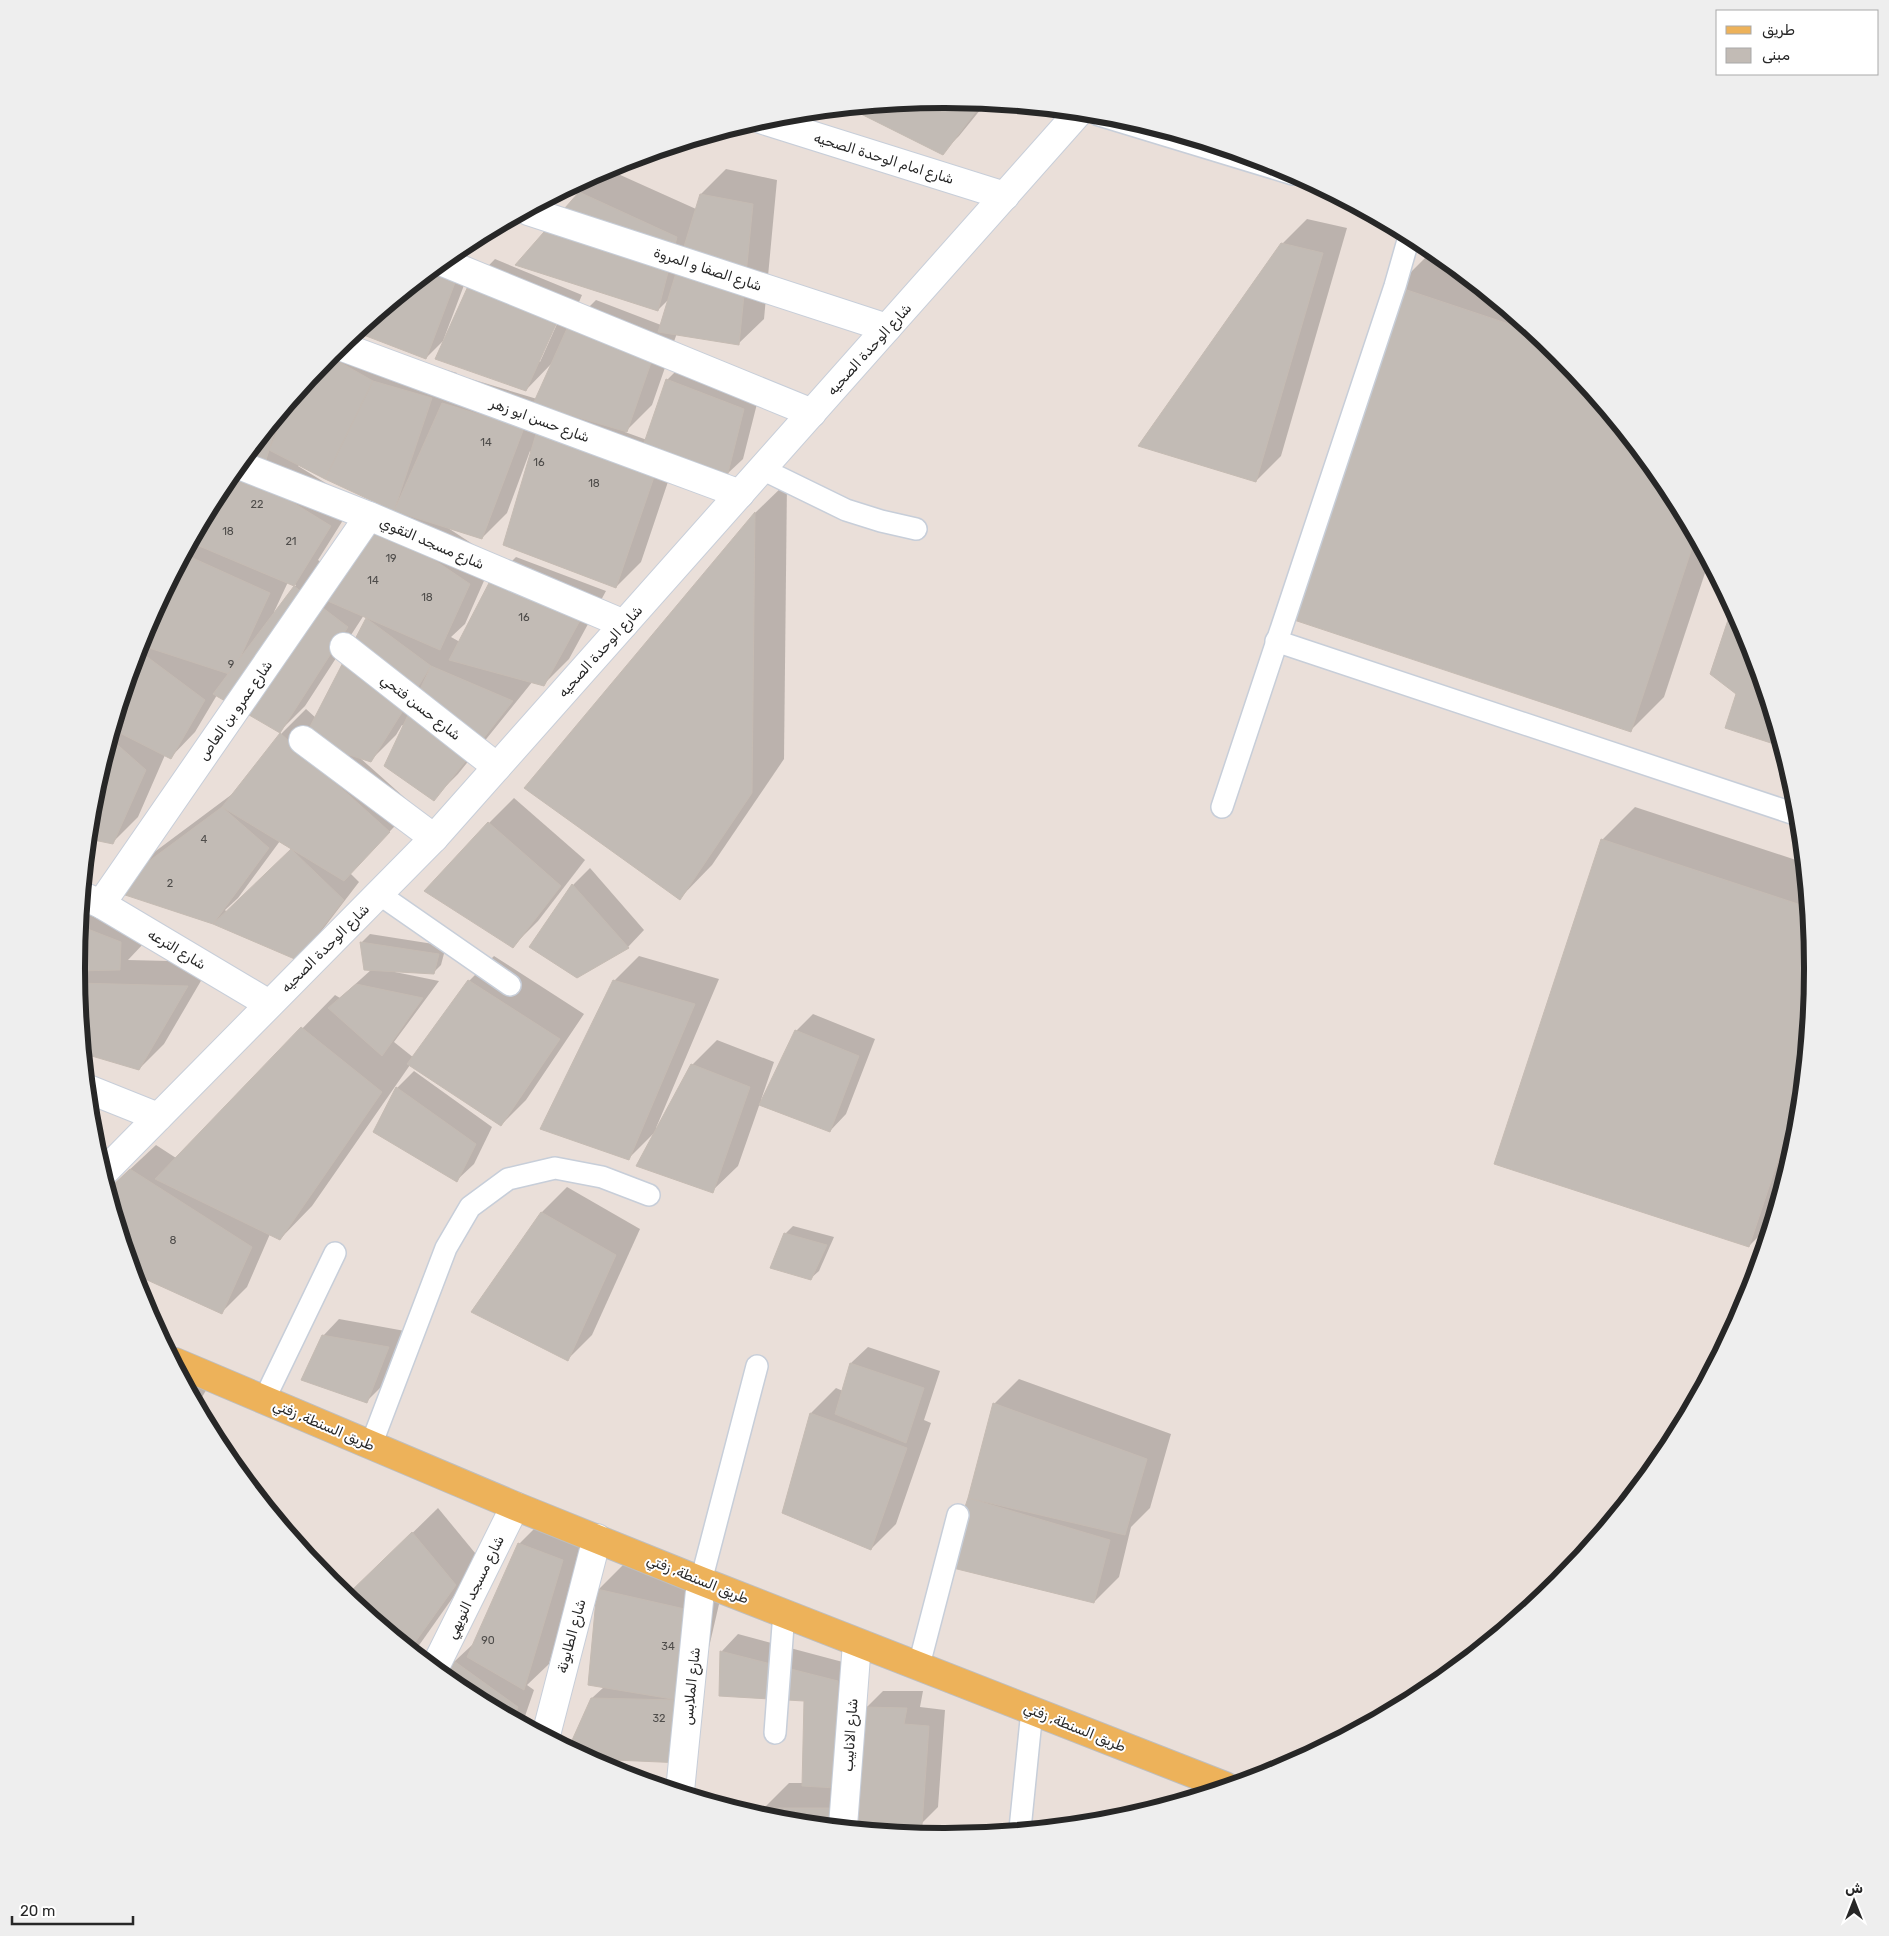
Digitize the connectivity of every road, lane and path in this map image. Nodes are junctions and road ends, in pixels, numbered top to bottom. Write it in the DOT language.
graph roads {
  1 [pos="1073,119"];
  2 [pos="778,125"];
  3 [pos="1005,196"];
  4 [pos="535,213"];
  5 [pos="1407,244"];
  6 [pos="450,265"];
  7 [pos="888,328"];
  8 [pos="349,349"];
  9 [pos="812,413"];
  10 [pos="246,468"];
  11 [pos="762,469"];
  12 [pos="740,494"];
  13 [pos="368,516"];
  14 [pos="916,529"];
  15 [pos="624,624"];
  16 [pos="1276,642"];
  17 [pos="344,647"];
  18 [pos="303,740"];
  19 [pos="497,767"];
  20 [pos="1222,807"];
  21 [pos="1789,812"];
  22 [pos="434,838"];
  23 [pos="379,894"];
  24 [pos="92,900"];
  25 [pos="510,985"];
  26 [pos="269,1004"];
  27 [pos="94,1091"];
  28 [pos="158,1117"];
  29 [pos="109,1167"];
  30 [pos="649,1195"];
  31 [pos="336,1253"];
  32 [pos="183,1365"];
  33 [pos="758,1366"];
  34 [pos="264,1400"];
  35 [pos="372,1446"];
  36 [pos="515,1506"];
  37 [pos="958,1515"];
  38 [pos="597,1538"];
  39 [pos="701,1581"];
  40 [pos="784,1612"];
  41 [pos="857,1643"];
  42 [pos="438,1662"];
  43 [pos="919,1665"];
  44 [pos="1032,1710"];
  45 [pos="547,1730"];
  46 [pos="775,1733"];
  47 [pos="1217,1783"];
  48 [pos="681,1786"];
  49 [pos="843,1821"];
  50 [pos="1021,1824"];
  1 -- 3 [label="street, شارع الوحدة الصحيه"];
  2 -- 3 [label="street, شارع امام الوحدة الصحيه"];
  3 -- 7 [label="street, شارع الوحدة الصحيه"];
  4 -- 7 [label="street, شارع الصفا و المروة"];
  5 -- 16 [label="lane"];
  6 -- 9 [label="street"];
  7 -- 9 [label="street, شارع الوحدة الصحيه"];
  8 -- 12 [label="street, شارع حسن ابو زهر"];
  9 -- 11 [label="street, شارع الوحدة الصحيه"];
  10 -- 13 [label="street, شارع مسجد التقوي"];
  11 -- 12 [label="street, شارع الوحدة الصحيه"];
  11 -- 14 [label="lane"];
  12 -- 15 [label="street, شارع الوحدة الصحيه"];
  13 -- 15 [label="street, شارع مسجد التقوي"];
  13 -- 24 [label="street, شارع عمرو بن العاص"];
  15 -- 19 [label="street, شارع الوحدة الصحيه"];
  16 -- 20 [label="lane"];
  16 -- 21 [label="lane"];
  17 -- 19 [label="street, شارع حسن فتحي"];
  18 -- 22 [label="street"];
  19 -- 22 [label="street, شارع الوحدة الصحيه"];
  22 -- 23 [label="street, شارع الوحدة الصحيه"];
  23 -- 25 [label="lane"];
  23 -- 26 [label="street, شارع الوحدة الصحيه"];
  24 -- 26 [label="street, شارع الترعه"];
  26 -- 28 [label="street, شارع الوحدة الصحيه"];
  27 -- 28 [label="street"];
  28 -- 29 [label="street, شارع الوحدة الصحيه"];
  30 -- 35 [label="lane"];
  31 -- 34 [label="lane"];
  32 -- 34 [label="main road, طريق السنطة, زفتي"];
  33 -- 39 [label="lane"];
  34 -- 35 [label="main road, طريق السنطة, زفتي"];
  35 -- 36 [label="main road, طريق السنطة, زفتي"];
  36 -- 38 [label="main road, طريق السنطة, زفتي"];
  36 -- 42 [label="street, شارع مسجد النويهي"];
  37 -- 43 [label="lane"];
  38 -- 39 [label="main road, طريق السنطة, زفتي"];
  38 -- 45 [label="street, شارع الطابونة"];
  39 -- 40 [label="main road, طريق السنطة, زفتي"];
  39 -- 48 [label="street, شارع الملابس"];
  40 -- 41 [label="main road, طريق السنطة, زفتي"];
  40 -- 46 [label="lane"];
  41 -- 43 [label="main road, طريق السنطة, زفتي"];
  41 -- 49 [label="street, شارع الانابيب"];
  43 -- 44 [label="main road, طريق السنطة, زفتي"];
  44 -- 47 [label="main road, طريق السنطة, زفتي"];
  44 -- 50 [label="lane"];
}
